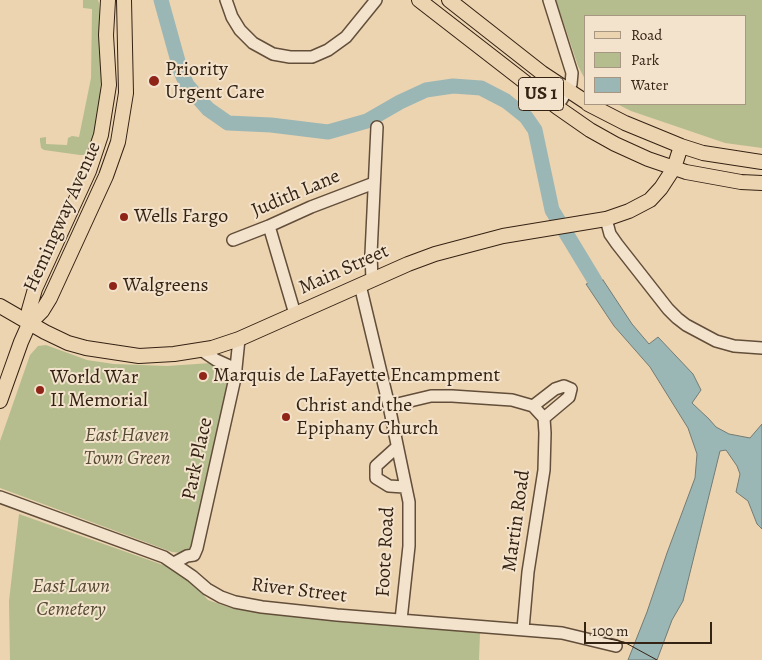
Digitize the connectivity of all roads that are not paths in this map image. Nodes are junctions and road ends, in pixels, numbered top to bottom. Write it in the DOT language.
graph roads {
  1 [pos="108,0"];
  2 [pos="124,0"];
  3 [pos="226,0"];
  4 [pos="376,0"];
  5 [pos="419,0"];
  6 [pos="449,0"];
  7 [pos="550,3"];
  8 [pos="568,91"];
  9 [pos="584,101"];
  10 [pos="590,105"];
  11 [pos="557,107"];
  12 [pos="601,111"];
  13 [pos="377,127"];
  14 [pos="590,130"];
  15 [pos="681,146"];
  16 [pos="762,162"];
  17 [pos="674,168"];
  18 [pos="89,171"];
  19 [pos="106,176"];
  20 [pos="762,183"];
  21 [pos="374,184"];
  22 [pos="606,220"];
  23 [pos="269,226"];
  24 [pos="233,240"];
  25 [pos="366,283"];
  26 [pos="0,306"];
  27 [pos="295,314"];
  28 [pos="29,324"];
  29 [pos="239,338"];
  30 [pos="762,348"];
  31 [pos="201,350"];
  32 [pos="236,369"];
  33 [pos="0,401"];
  34 [pos="389,406"];
  35 [pos="533,406"];
  36 [pos="544,418"];
  37 [pos="396,447"];
  38 [pos="404,487"];
  39 [pos="0,497"];
  40 [pos="194,555"];
  41 [pos="174,563"];
  42 [pos="192,576"];
  43 [pos="402,620"];
  44 [pos="522,629"];
  45 [pos="616,646"];
  1 -- 18 [label="main road, Hemingway Avenue"];
  2 -- 19 [label="main road, Hemingway Avenue"];
  3 -- 4 [label="street"];
  5 -- 11 [label="main road, US 1"];
  6 -- 8 [label="main road, US 1"];
  7 -- 8 [label="street"];
  8 -- 9 [label="main road, US 1"];
  8 -- 11 [label="street"];
  10 -- 12 [label="main road, US 1"];
  11 -- 14 [label="main road, US 1"];
  12 -- 14 [label="main road"];
  12 -- 15 [label="main road, US 1"];
  13 -- 21 [label="street, Foote Road"];
  14 -- 17 [label="main road, US 1"];
  15 -- 16 [label="main road, US 1"];
  15 -- 17 [label="main road, Main Street"];
  17 -- 20 [label="main road, US 1"];
  17 -- 22 [label="main road, Main Street"];
  18 -- 19 [label="main road"];
  18 -- 28 [label="main road, Hemingway Avenue"];
  19 -- 28 [label="main road, Hemingway Avenue"];
  21 -- 23 [label="street, Judith Lane"];
  21 -- 25 [label="street, Foote Road"];
  22 -- 25 [label="main road, Main Street"];
  22 -- 30 [label="street"];
  23 -- 24 [label="street, Judith Lane"];
  23 -- 27 [label="street"];
  25 -- 27 [label="main road, Main Street"];
  25 -- 34 [label="street, Foote Road"];
  26 -- 28 [label="main road, Main Street"];
  27 -- 29 [label="main road, Main Street"];
  28 -- 31 [label="main road, Main Street"];
  28 -- 33 [label="main road, Hemingway Avenue"];
  29 -- 31 [label="main road, Main Street"];
  29 -- 32 [label="street, Park Place"];
  31 -- 32 [label="street"];
  32 -- 40 [label="street, Park Place"];
  34 -- 35 [label="street"];
  34 -- 37 [label="street, Foote Road"];
  35 -- 36 [label="street"];
  35 -- 36 [label="street"];
  36 -- 44 [label="street, Martin Road"];
  37 -- 38 [label="street, Foote Road"];
  37 -- 38 [label="street, Foote Road"];
  38 -- 43 [label="street, Foote Road"];
  39 -- 41 [label="street, River Street"];
  40 -- 41 [label="street"];
  40 -- 42 [label="street, Park Place"];
  41 -- 42 [label="street, River Street"];
  42 -- 43 [label="street, River Street"];
  43 -- 44 [label="street, River Street"];
  44 -- 45 [label="street, River Street"];
}
